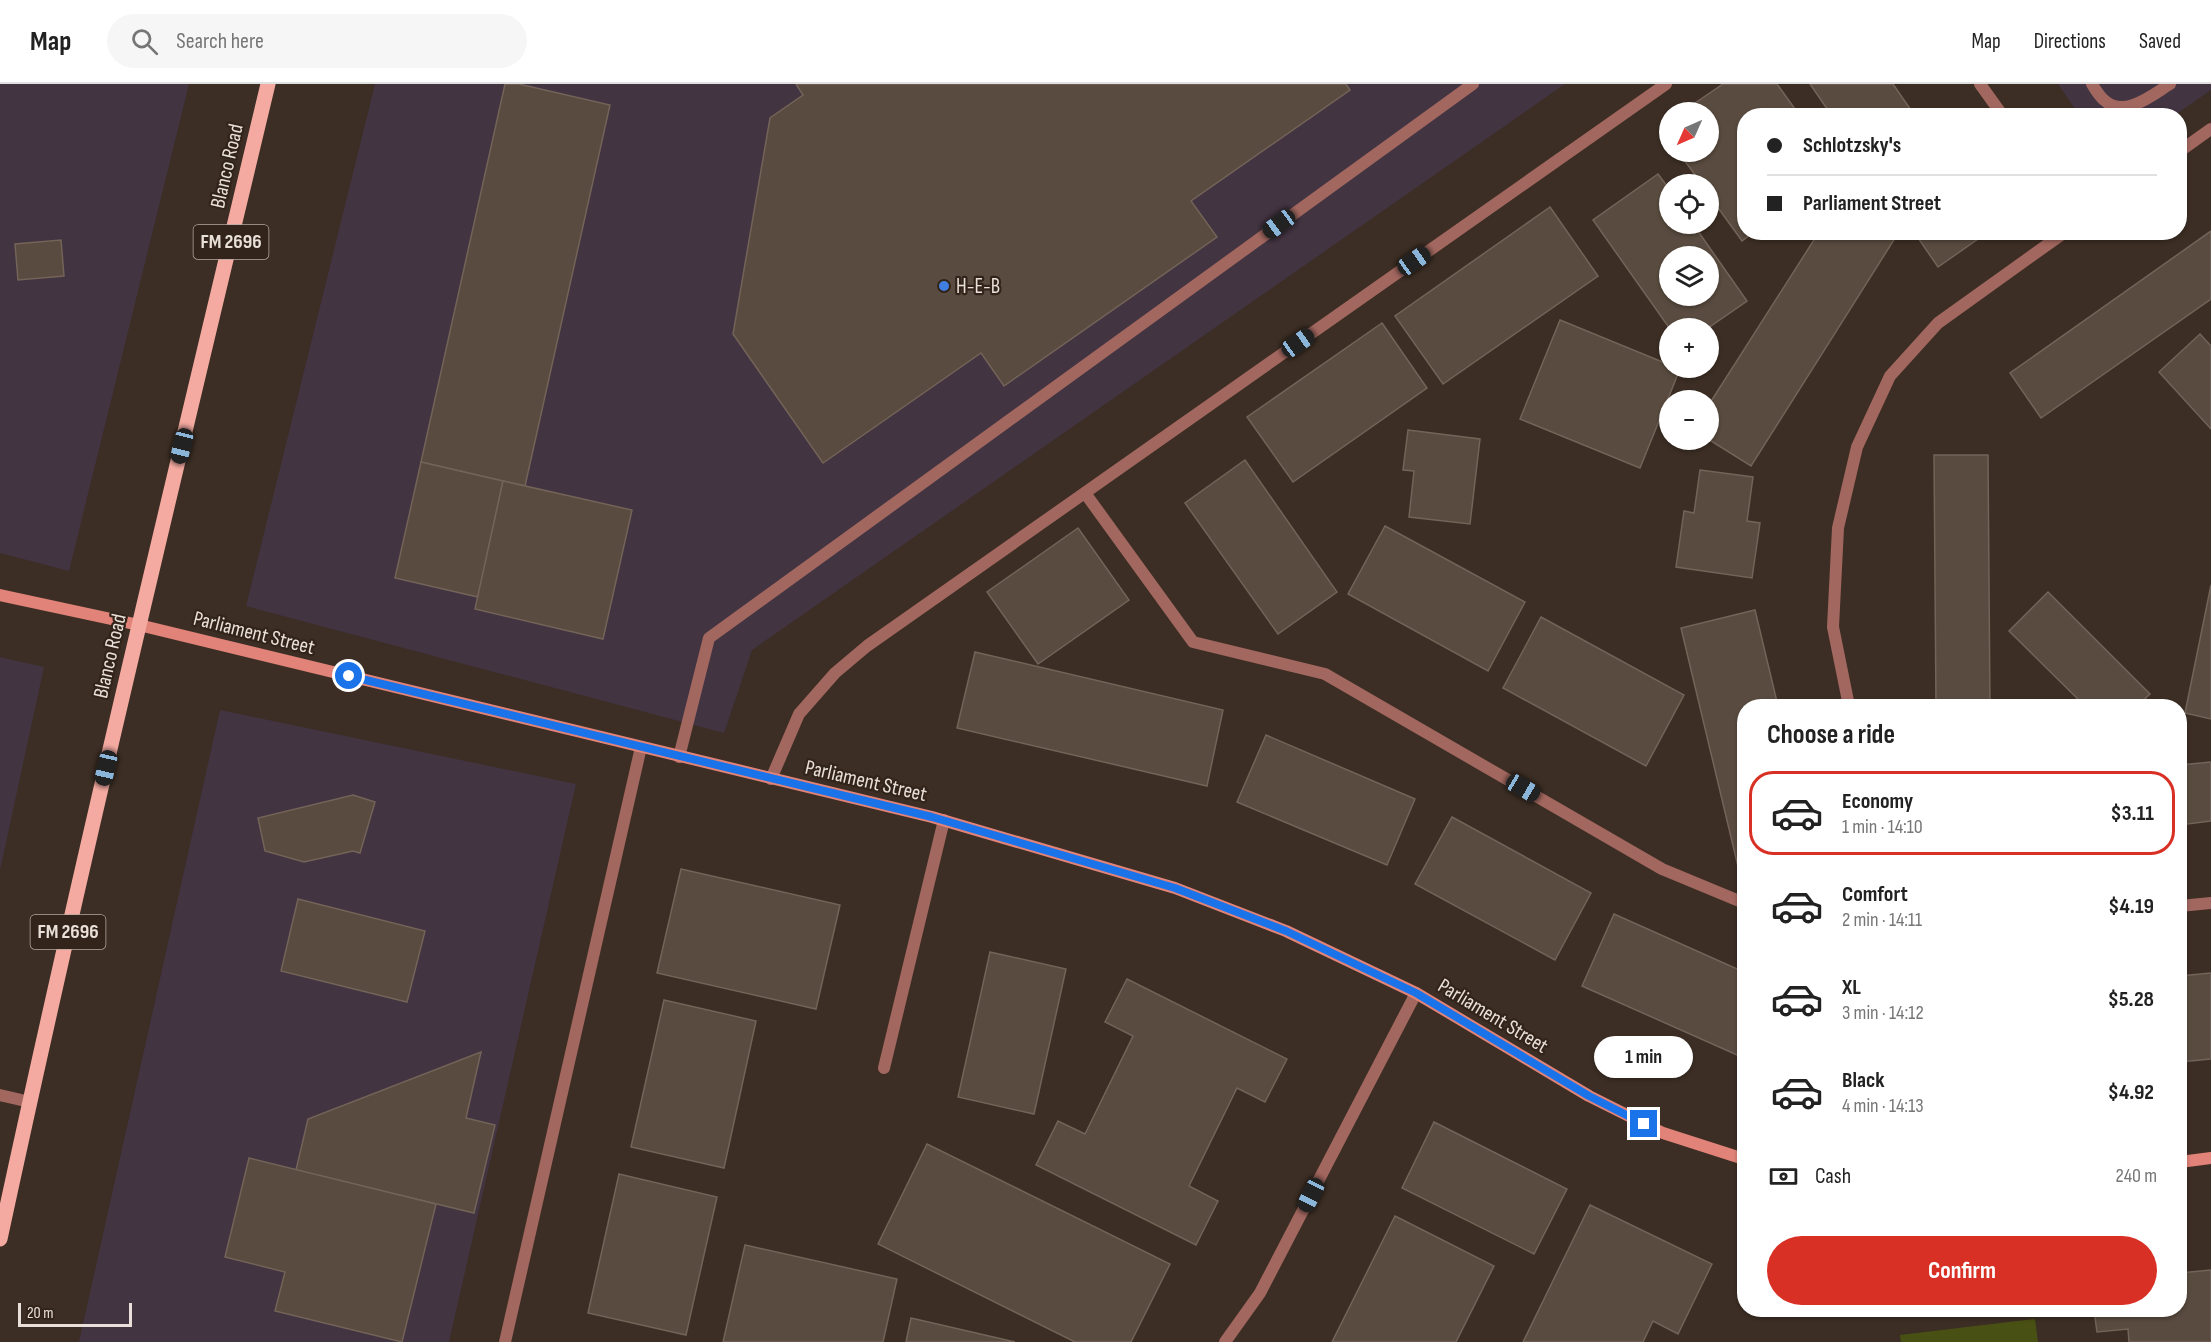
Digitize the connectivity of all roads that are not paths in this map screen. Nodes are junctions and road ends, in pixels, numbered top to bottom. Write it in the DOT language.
graph roads {
  1 [pos="268,84"];
  2 [pos="1473,84"];
  3 [pos="1666,84"];
  4 [pos="1980,84"];
  5 [pos="2092,84"];
  6 [pos="2170,84"];
  7 [pos="1997,108"];
  8 [pos="2211,129"];
  9 [pos="2187,146"];
  10 [pos="2054,240"];
  11 [pos="1085,493"];
  12 [pos="0,595"];
  13 [pos="139,625"];
  14 [pos="1848,699"];
  15 [pos="641,747"];
  16 [pos="680,757"];
  17 [pos="771,778"];
  18 [pos="944,820"];
  19 [pos="1737,900"];
  20 [pos="2211,903"];
  21 [pos="2187,905"];
  22 [pos="1416,993"];
  23 [pos="884,1068"];
  24 [pos="0,1095"];
  25 [pos="30,1102"];
  26 [pos="1737,1157"];
  27 [pos="2211,1158"];
  28 [pos="2187,1161"];
  29 [pos="0,1239"];
  30 [pos="505,1342"];
  31 [pos="1225,1342"];
  1 -- 13 [label="main road, Blanco Road / FM 2696"];
  2 -- 16 [label="lane"];
  3 -- 11 [label="lane"];
  4 -- 7 [label="lane"];
  5 -- 6 [label="lane"];
  8 -- 9 [label="lane"];
  10 -- 14 [label="lane"];
  11 -- 17 [label="lane"];
  11 -- 19 [label="lane"];
  12 -- 13 [label="street, Parliament Street"];
  13 -- 15 [label="street, Parliament Street"];
  13 -- 25 [label="main road, Blanco Road / FM 2696"];
  15 -- 16 [label="street, Parliament Street"];
  15 -- 30 [label="lane"];
  16 -- 17 [label="street, Parliament Street"];
  17 -- 18 [label="street, Parliament Street"];
  18 -- 22 [label="street, Parliament Street"];
  18 -- 23 [label="lane"];
  20 -- 21 [label="lane"];
  22 -- 26 [label="street, Parliament Street"];
  22 -- 31 [label="lane"];
  24 -- 25 [label="lane"];
  25 -- 29 [label="main road, Blanco Road / FM 2696"];
  27 -- 28 [label="street"];
}
